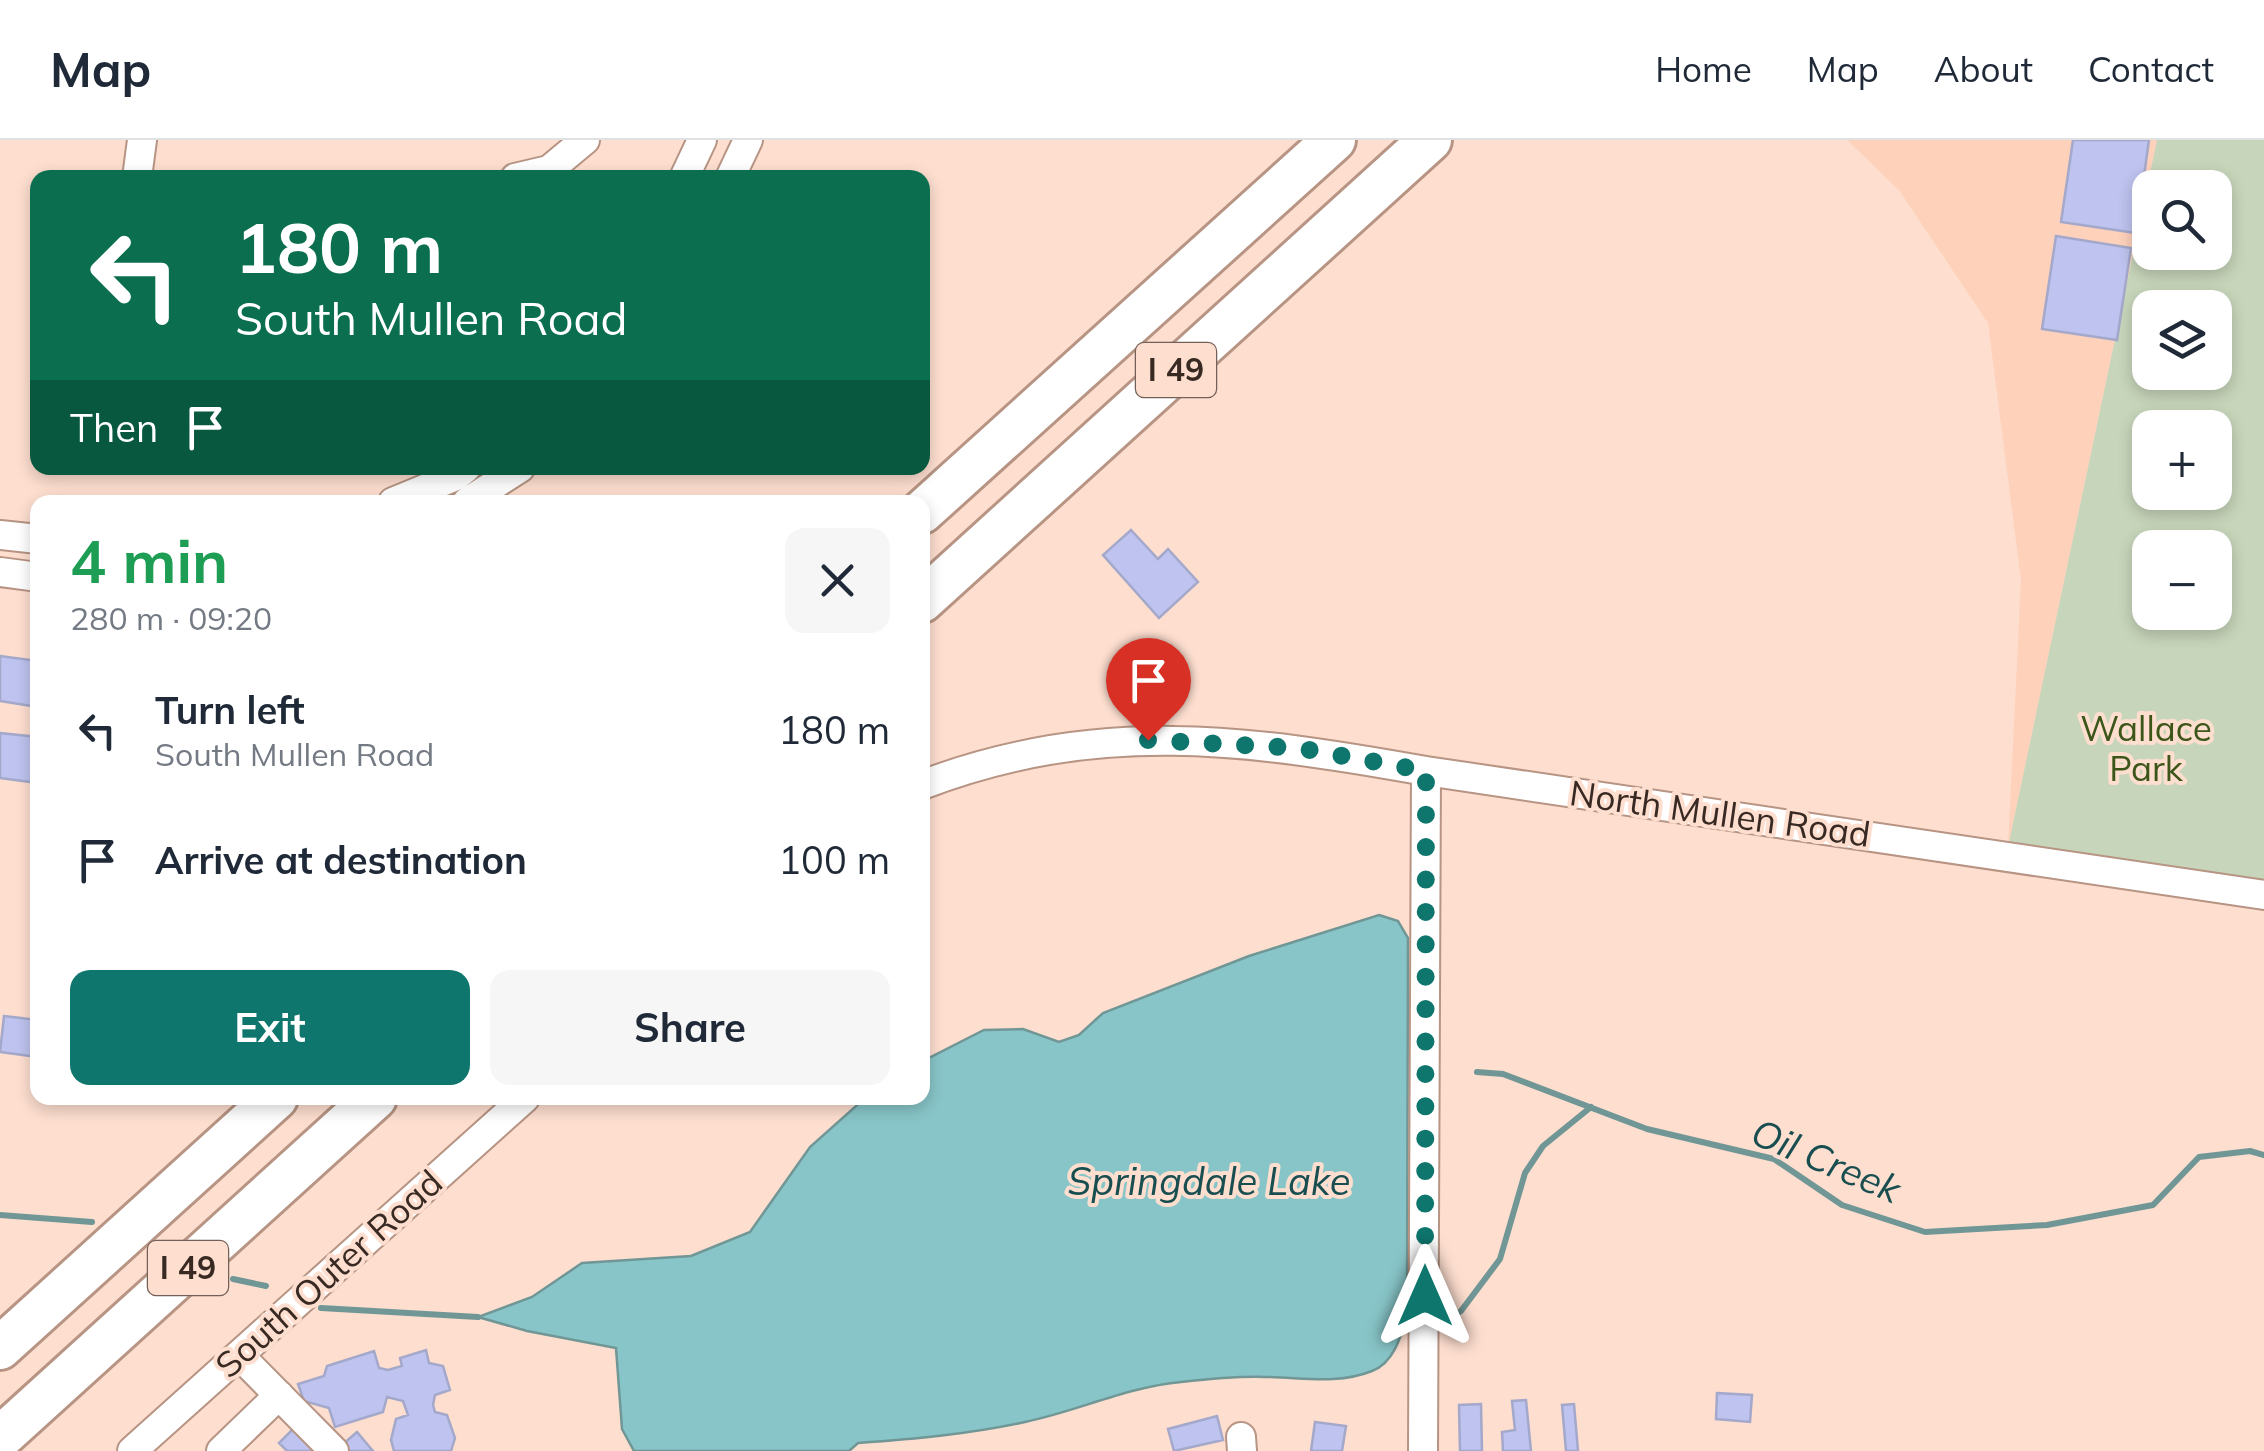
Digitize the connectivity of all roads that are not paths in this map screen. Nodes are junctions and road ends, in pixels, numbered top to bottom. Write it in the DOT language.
graph roads {
  1 [pos="142,140"];
  2 [pos="585,140"];
  3 [pos="702,140"];
  4 [pos="748,140"];
  5 [pos="1334,140"];
  6 [pos="1430,140"];
  7 [pos="138,170"];
  8 [pos="549,170"];
  9 [pos="688,170"];
  10 [pos="734,170"];
  11 [pos="457,475"];
  12 [pos="509,475"];
  13 [pos="409,495"];
  14 [pos="478,495"];
  15 [pos="930,505"];
  16 [pos="0,534"];
  17 [pos="30,537"];
  18 [pos="0,572"];
  19 [pos="30,577"];
  20 [pos="930,594"];
  21 [pos="1426,771"];
  22 [pos="930,783"];
  23 [pos="2264,895"];
  24 [pos="268,1105"];
  25 [pos="368,1105"];
  26 [pos="517,1105"];
  27 [pos="0,1348"];
  28 [pos="239,1355"];
  29 [pos="279,1395"];
  30 [pos="0,1438"];
  31 [pos="132,1451"];
  32 [pos="220,1451"];
  33 [pos="334,1451"];
  34 [pos="1423,1451"];
  1 -- 7 [label="street"];
  2 -- 8 [label="street"];
  3 -- 9 [label="street"];
  4 -- 10 [label="street"];
  5 -- 15 [label="highway, I 49"];
  6 -- 20 [label="highway, I 49"];
  11 -- 13 [label="street"];
  12 -- 14 [label="street"];
  16 -- 17 [label="street"];
  18 -- 19 [label="street"];
  21 -- 22 [label="street, North Mullen Road"];
  21 -- 23 [label="street, North Mullen Road"];
  21 -- 34 [label="street"];
  24 -- 27 [label="highway, I 49"];
  25 -- 30 [label="highway, I 49"];
  26 -- 28 [label="street, South Outer Road"];
  28 -- 29 [label="street"];
  28 -- 31 [label="street, South Outer Road"];
  29 -- 32 [label="street"];
  29 -- 33 [label="street"];
}
